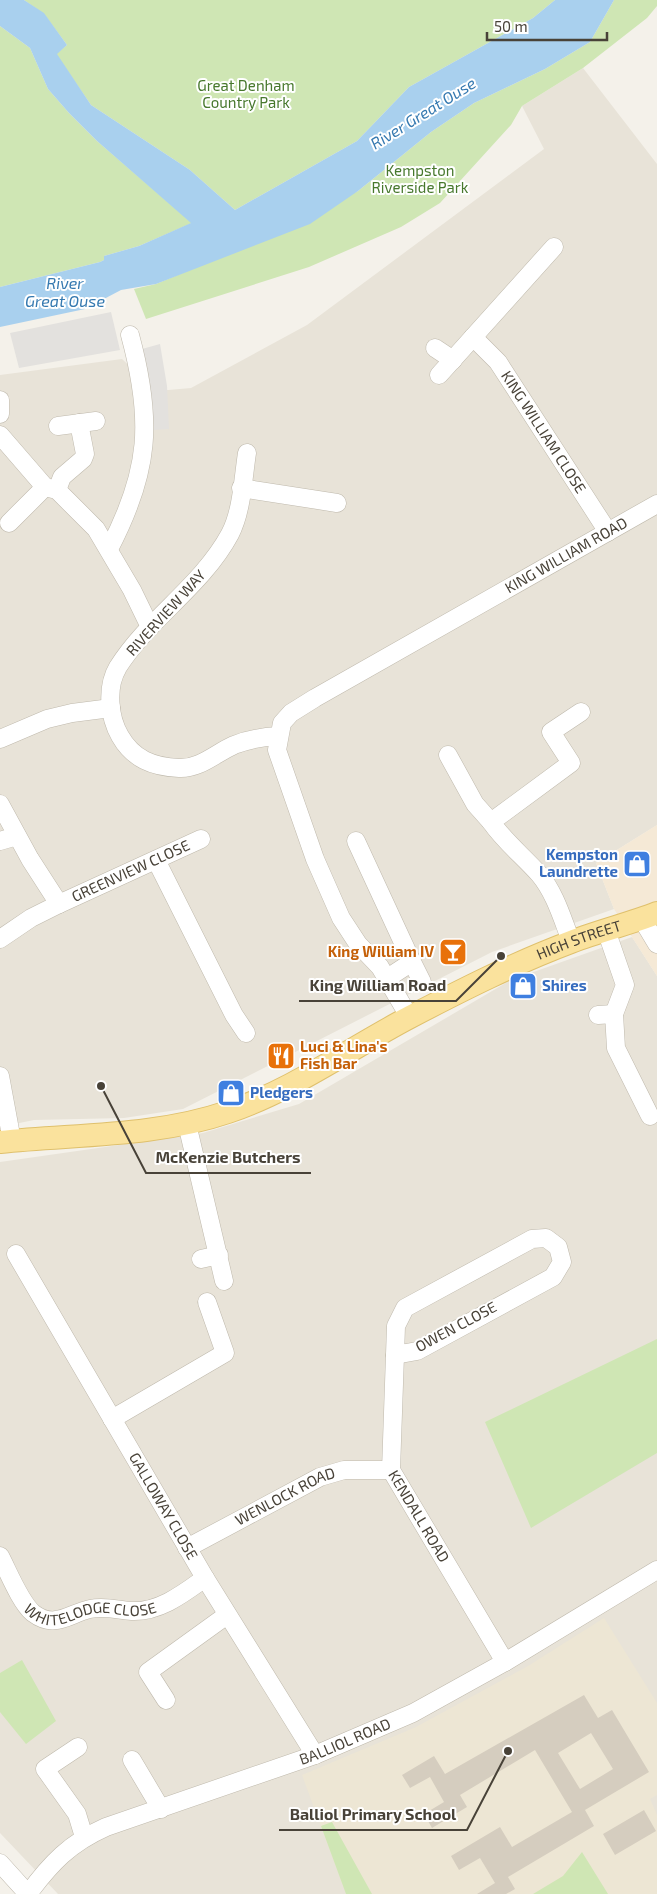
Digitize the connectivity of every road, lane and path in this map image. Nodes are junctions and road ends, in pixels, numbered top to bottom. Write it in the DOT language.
graph roads {
  1 [pos="554,247"];
  2 [pos="130,335"];
  3 [pos="473,337"];
  4 [pos="435,348"];
  5 [pos="453,360"];
  6 [pos="439,375"];
  7 [pos="0,400"];
  8 [pos="0,414"];
  9 [pos="58,426"];
  10 [pos="0,435"];
  11 [pos="247,453"];
  12 [pos="51,488"];
  13 [pos="241,488"];
  14 [pos="336,504"];
  15 [pos="657,504"];
  16 [pos="9,523"];
  17 [pos="608,532"];
  18 [pos="109,549"];
  19 [pos="150,627"];
  20 [pos="111,708"];
  21 [pos="581,712"];
  22 [pos="278,736"];
  23 [pos="0,739"];
  24 [pos="448,755"];
  25 [pos="0,804"];
  26 [pos="491,822"];
  27 [pos="17,836"];
  28 [pos="201,839"];
  29 [pos="0,841"];
  30 [pos="356,841"];
  31 [pos="156,860"];
  32 [pos="59,904"];
  33 [pos="650,916"];
  34 [pos="606,930"];
  35 [pos="0,939"];
  36 [pos="572,941"];
  37 [pos="657,944"];
  38 [pos="412,962"];
  39 [pos="386,978"];
  40 [pos="422,982"];
  41 [pos="410,1018"];
  42 [pos="246,1033"];
  43 [pos="0,1076"];
  44 [pos="650,1116"];
  45 [pos="187,1124"];
  46 [pos="6,1141"];
  47 [pos="16,1254"];
  48 [pos="218,1256"];
  49 [pos="201,1259"];
  50 [pos="224,1281"];
  51 [pos="207,1302"];
  52 [pos="395,1354"];
  53 [pos="112,1419"];
  54 [pos="391,1470"];
  55 [pos="187,1548"];
  56 [pos="2,1565"];
  57 [pos="657,1570"];
  58 [pos="205,1578"];
  59 [pos="227,1615"];
  60 [pos="505,1662"];
  61 [pos="166,1700"];
  62 [pos="78,1746"];
  63 [pos="315,1755"];
  64 [pos="132,1760"];
  65 [pos="161,1809"];
  66 [pos="84,1837"];
  67 [pos="0,1863"];
  68 [pos="28,1894"];
  1 -- 3 [label="street"];
  2 -- 18 [label="street"];
  3 -- 5 [label="street"];
  3 -- 17 [label="street, KING WILLIAM CLOSE"];
  4 -- 5 [label="street"];
  5 -- 6 [label="street"];
  7 -- 8 [label="street"];
  9 -- 12 [label="street"];
  10 -- 12 [label="street"];
  11 -- 13 [label="street, RIVERVIEW WAY"];
  12 -- 16 [label="street"];
  12 -- 18 [label="street"];
  13 -- 14 [label="street"];
  13 -- 19 [label="street, RIVERVIEW WAY"];
  15 -- 17 [label="street, KING WILLIAM ROAD"];
  17 -- 22 [label="street, KING WILLIAM ROAD"];
  18 -- 19 [label="street"];
  19 -- 20 [label="street, RIVERVIEW WAY"];
  20 -- 22 [label="street, RIVERVIEW WAY"];
  20 -- 23 [label="street"];
  21 -- 26 [label="street"];
  22 -- 39 [label="street"];
  24 -- 26 [label="street"];
  25 -- 27 [label="street, GREENVIEW CLOSE"];
  26 -- 36 [label="street"];
  27 -- 29 [label="street"];
  27 -- 32 [label="street, GREENVIEW CLOSE"];
  28 -- 31 [label="street, GREENVIEW CLOSE"];
  30 -- 38 [label="street"];
  31 -- 32 [label="street, GREENVIEW CLOSE"];
  31 -- 42 [label="street"];
  32 -- 35 [label="street, GREENVIEW CLOSE"];
  33 -- 34 [label="main road, HIGH STREET"];
  33 -- 37 [label="street"];
  34 -- 36 [label="main road, HIGH STREET"];
  34 -- 44 [label="street"];
  36 -- 41 [label="main road, HIGH STREET"];
  38 -- 39 [label="street"];
  38 -- 40 [label="street"];
  39 -- 41 [label="street"];
  41 -- 45 [label="main road, HIGH STREET"];
  43 -- 46 [label="street"];
  45 -- 46 [label="main road, HIGH STREET"];
  45 -- 48 [label="street"];
  47 -- 53 [label="street, GALLOWAY CLOSE"];
  48 -- 49 [label="street"];
  48 -- 50 [label="street"];
  51 -- 53 [label="street"];
  52 -- 52 [label="street, OWEN CLOSE"];
  52 -- 54 [label="street, KENDALL ROAD"];
  53 -- 55 [label="street, GALLOWAY CLOSE"];
  54 -- 55 [label="street, WENLOCK ROAD"];
  54 -- 60 [label="street, KENDALL ROAD"];
  55 -- 58 [label="street, GALLOWAY CLOSE"];
  56 -- 58 [label="street, WHITELODGE CLOSE"];
  57 -- 60 [label="street, BALLIOL ROAD"];
  58 -- 59 [label="street, GALLOWAY CLOSE"];
  59 -- 61 [label="street"];
  59 -- 63 [label="street, GALLOWAY CLOSE"];
  60 -- 63 [label="street, BALLIOL ROAD"];
  62 -- 66 [label="street"];
  63 -- 65 [label="street, BALLIOL ROAD"];
  64 -- 65 [label="street"];
  65 -- 66 [label="street, BALLIOL ROAD"];
  66 -- 68 [label="street, BALLIOL ROAD"];
  67 -- 68 [label="street"];
}
